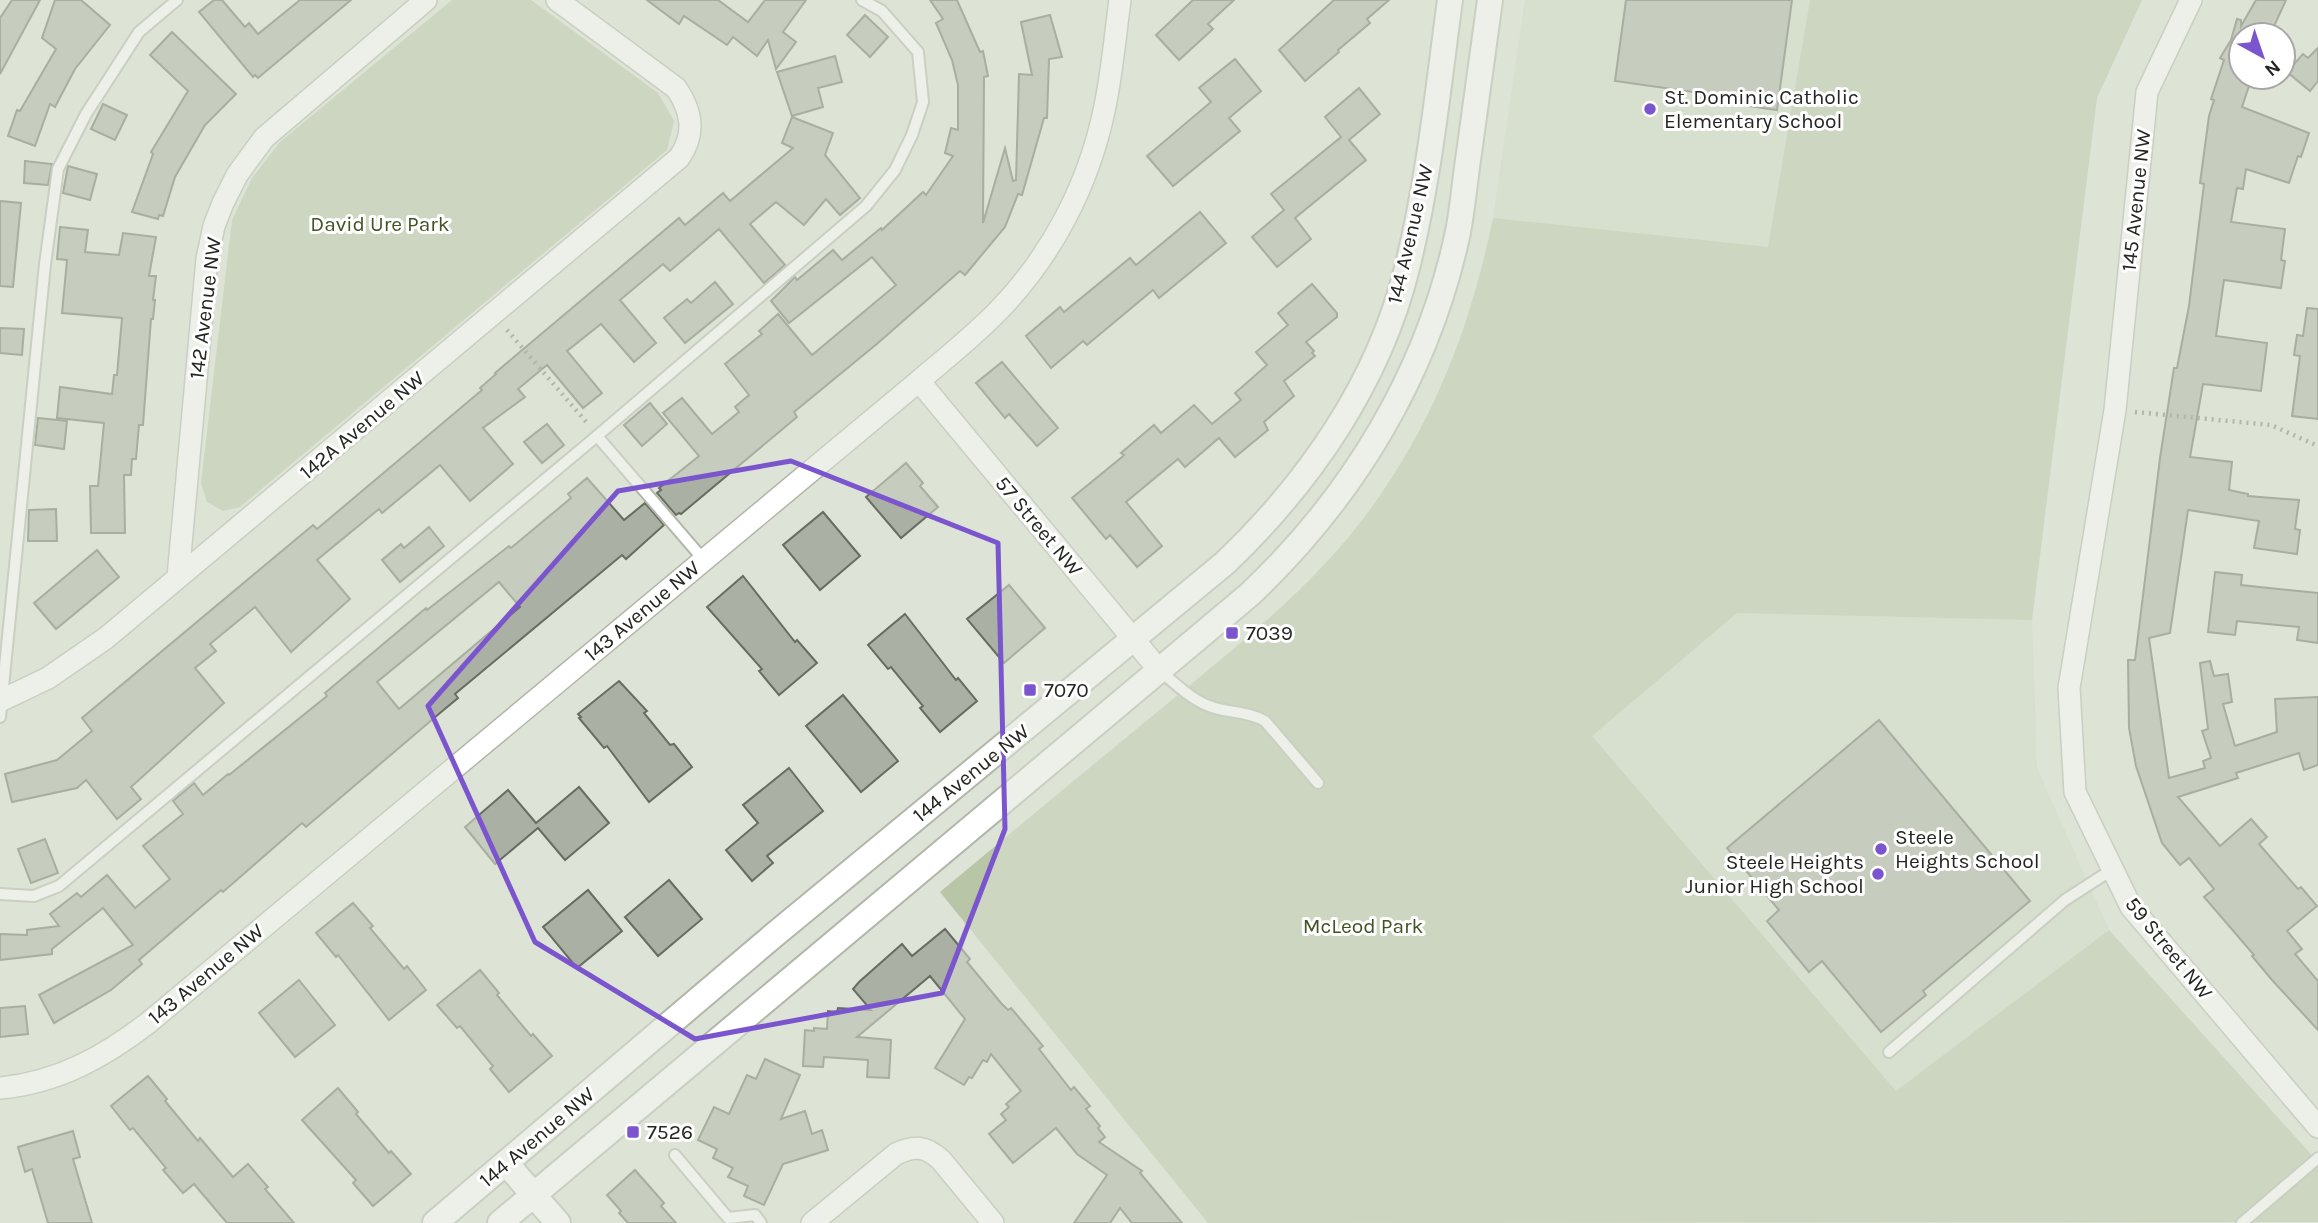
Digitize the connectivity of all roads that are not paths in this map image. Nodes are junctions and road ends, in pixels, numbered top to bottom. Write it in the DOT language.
graph roads {
  1 [pos="177,0"];
  2 [pos="426,0"];
  3 [pos="557,0"];
  4 [pos="862,0"];
  5 [pos="1120,0"];
  6 [pos="1450,0"];
  7 [pos="1490,0"];
  8 [pos="2191,0"];
  9 [pos="919,381"];
  10 [pos="2115,410"];
  11 [pos="597,436"];
  12 [pos="703,559"];
  13 [pos="178,578"];
  14 [pos="1133,639"];
  15 [pos="1159,670"];
  16 [pos="1,706"];
  17 [pos="1318,783"];
  18 [pos="2113,869"];
  19 [pos="0,894"];
  20 [pos="1889,1052"];
  21 [pos="0,1088"];
  22 [pos="2318,1127"];
  23 [pos="675,1155"];
  24 [pos="2318,1158"];
  25 [pos="506,1163"];
  26 [pos="534,1194"];
  27 [pos="435,1223"];
  28 [pos="500,1223"];
  29 [pos="558,1223"];
  30 [pos="761,1223"];
  31 [pos="812,1223"];
  32 [pos="993,1223"];
  33 [pos="2242,1223"];
  1 -- 16 [label="lane"];
  2 -- 13 [label="street, 142 Avenue NW"];
  3 -- 13 [label="street, 142A Avenue NW"];
  4 -- 11 [label="lane"];
  5 -- 9 [label="street, 143 Avenue NW"];
  6 -- 14 [label="street, 144 Avenue NW"];
  7 -- 15 [label="street, 144 Avenue NW"];
  8 -- 10 [label="street, 145 Avenue NW"];
  9 -- 12 [label="street, 143 Avenue NW"];
  9 -- 14 [label="street, 57 Street NW"];
  10 -- 18 [label="street, 59 Street NW"];
  11 -- 12 [label="lane"];
  11 -- 19 [label="lane"];
  12 -- 21 [label="street, 143 Avenue NW"];
  13 -- 16 [label="street, 142A Avenue NW"];
  14 -- 15 [label="street, 57 Street NW"];
  14 -- 25 [label="street, 144 Avenue NW"];
  15 -- 17 [label="lane"];
  15 -- 26 [label="street, 144 Avenue NW"];
  18 -- 20 [label="lane"];
  18 -- 22 [label="street, 59 Street NW"];
  23 -- 30 [label="lane"];
  24 -- 33 [label="lane"];
  25 -- 26 [label="street"];
  25 -- 27 [label="street, 144 Avenue NW"];
  26 -- 28 [label="street, 144 Avenue NW"];
  26 -- 29 [label="street"];
  31 -- 32 [label="street"];
}
